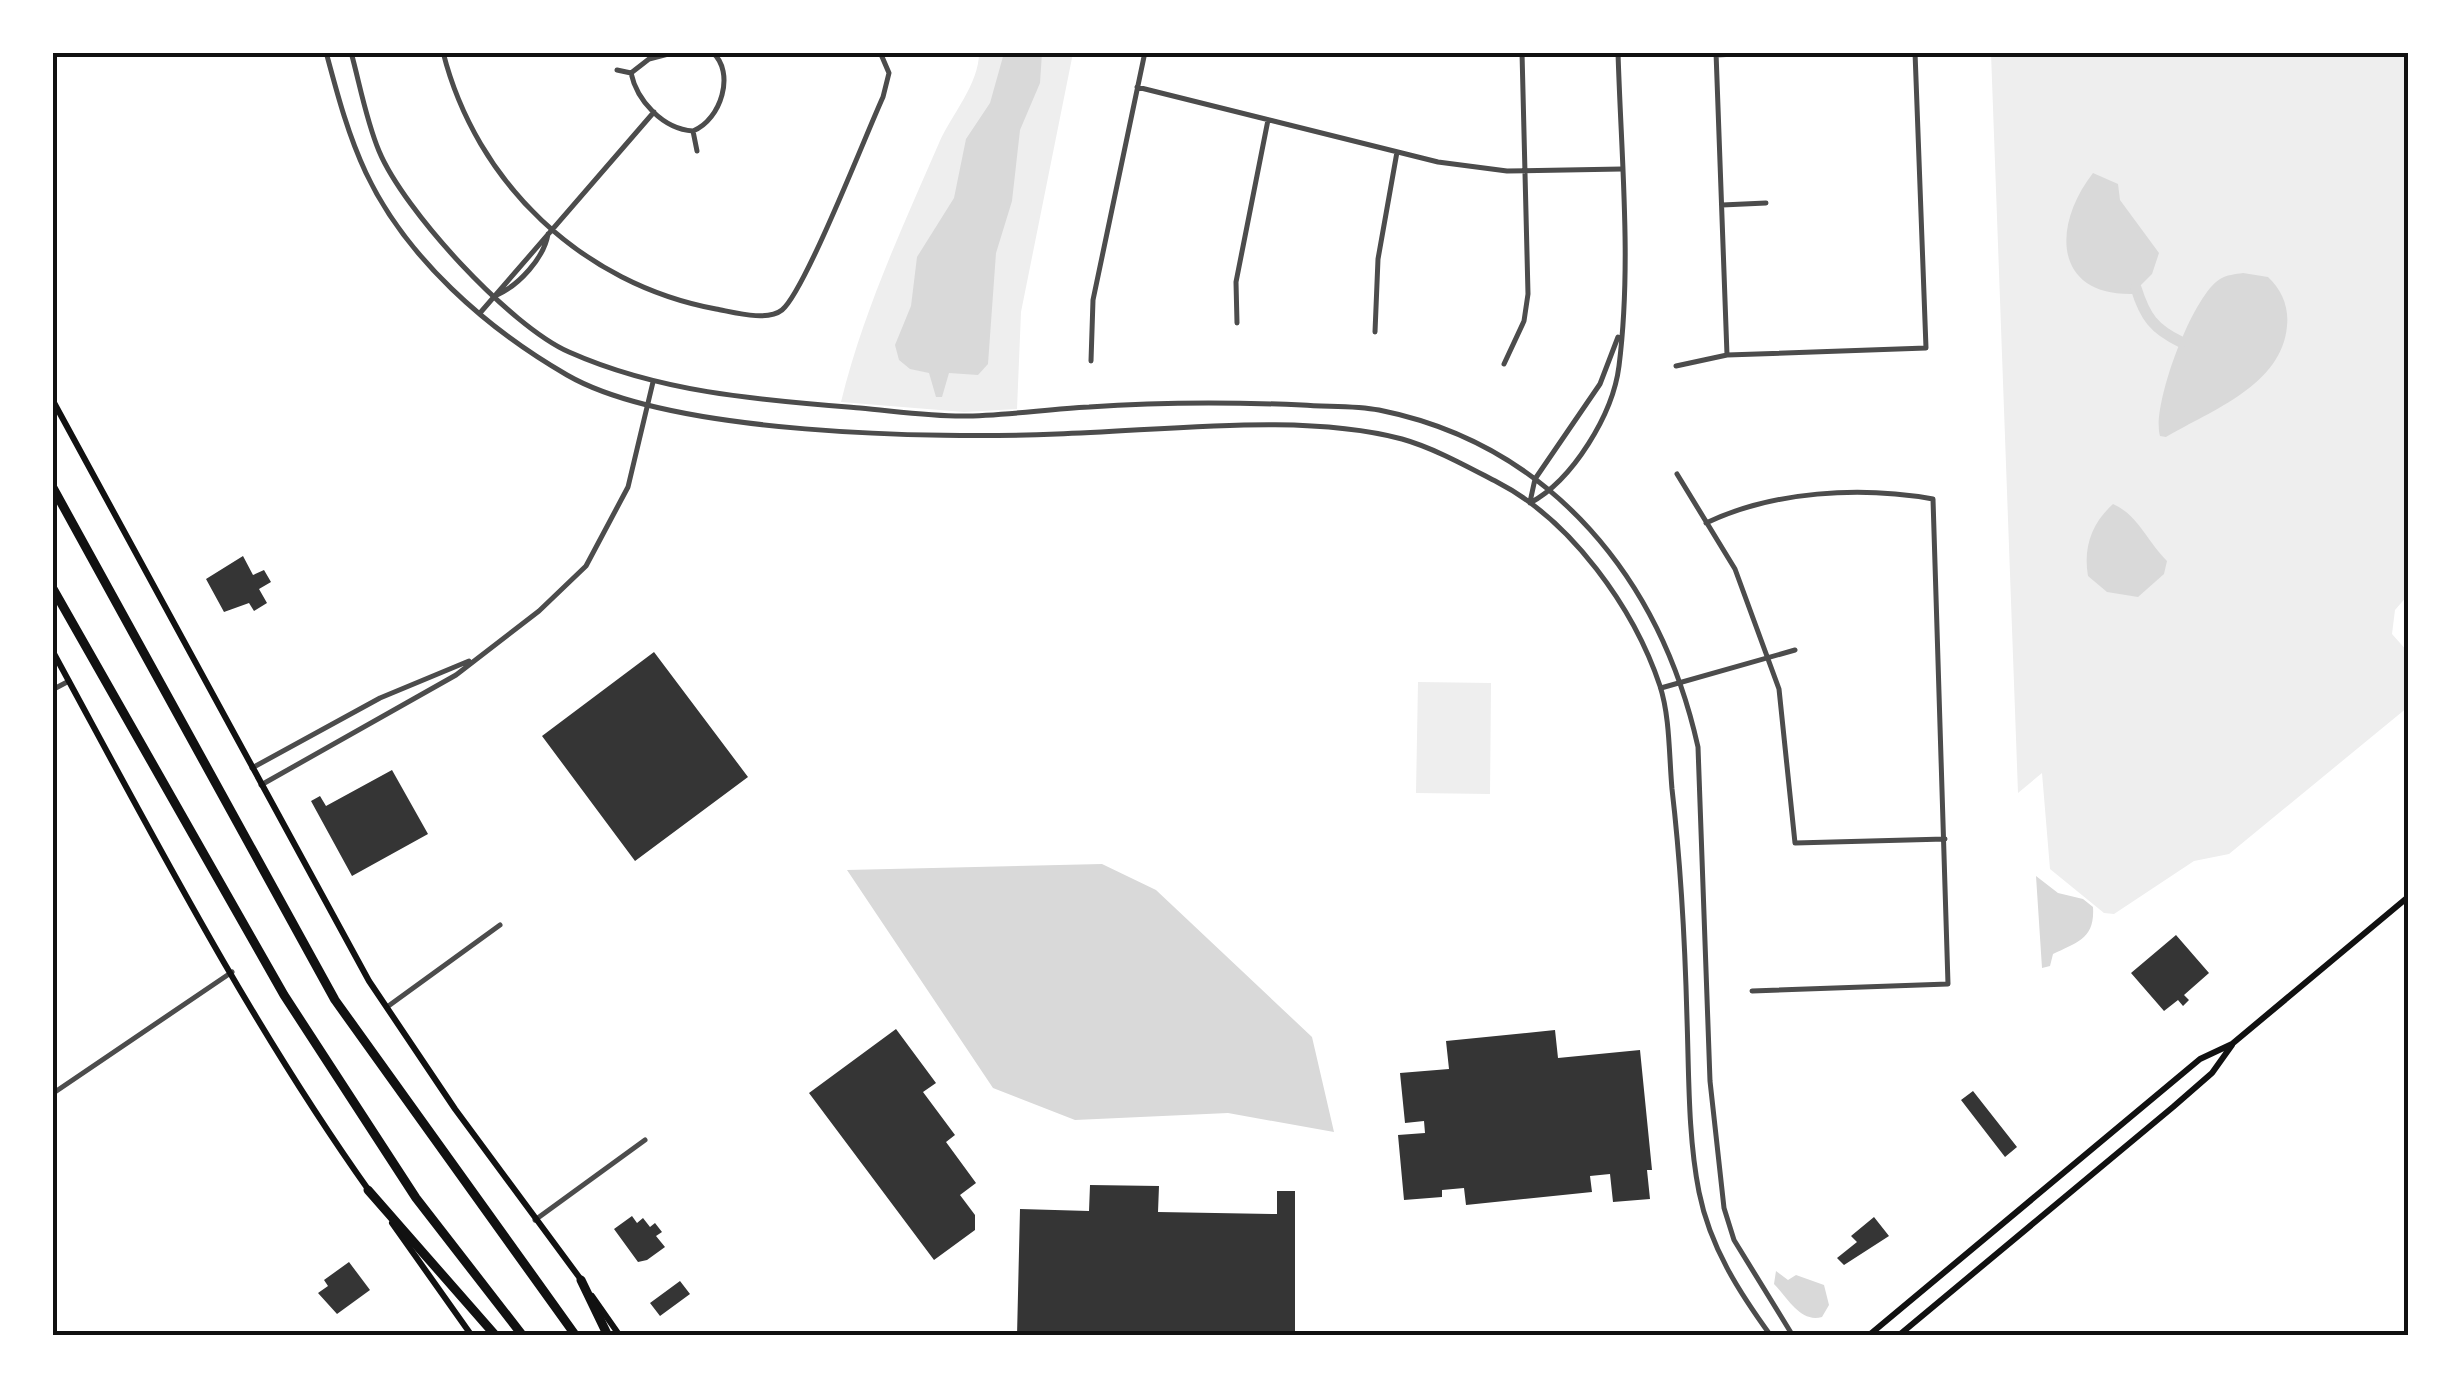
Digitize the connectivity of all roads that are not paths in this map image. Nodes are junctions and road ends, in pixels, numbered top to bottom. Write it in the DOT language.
graph roads {
  1 [pos="326,52"];
  2 [pos="351,52"];
  3 [pos="444,52"];
  4 [pos="676,52"];
  5 [pos="712,52"];
  6 [pos="880,52"];
  7 [pos="1145,52"];
  8 [pos="1522,52"];
  9 [pos="1618,52"];
  10 [pos="1776,52"];
  11 [pos="1915,52"];
  12 [pos="1716,54"];
  13 [pos="617,70"];
  14 [pos="631,73"];
  15 [pos="1137,87"];
  16 [pos="654,112"];
  17 [pos="1268,120"];
  18 [pos="694,131"];
  19 [pos="697,151"];
  20 [pos="1397,152"];
  21 [pos="1622,169"];
  22 [pos="1525,171"];
  23 [pos="1766,203"];
  24 [pos="1722,205"];
  25 [pos="550,232"];
  26 [pos="494,296"];
  27 [pos="480,312"];
  28 [pos="1237,323"];
  29 [pos="1620,330"];
  30 [pos="1375,332"];
  31 [pos="1727,355"];
  32 [pos="1091,361"];
  33 [pos="1504,364"];
  34 [pos="1676,366"];
  35 [pos="653,382"];
  36 [pos="52,399"];
  37 [pos="648,405"];
  38 [pos="1677,474"];
  39 [pos="1535,479"];
  40 [pos="52,486"];
  41 [pos="1550,492"];
  42 [pos="1530,503"];
  43 [pos="1706,523"];
  44 [pos="52,586"];
  45 [pos="52,650"];
  46 [pos="1795,650"];
  47 [pos="1768,658"];
  48 [pos="472,660"];
  49 [pos="69,681"];
  50 [pos="1682,682"];
  51 [pos="1661,688"];
  52 [pos="52,690"];
  53 [pos="252,768"];
  54 [pos="261,785"];
  55 [pos="1945,839"];
  56 [pos="2408,898"];
  57 [pos="500,926"];
  58 [pos="232,972"];
  59 [pos="1752,991"];
  60 [pos="387,1008"];
  61 [pos="2232,1044"];
  62 [pos="52,1094"];
  63 [pos="645,1140"];
  64 [pos="368,1190"];
  65 [pos="536,1220"];
  66 [pos="581,1280"];
  67 [pos="472,1336"];
  68 [pos="496,1336"];
  69 [pos="523,1336"];
  70 [pos="576,1336"];
  71 [pos="608,1336"];
  72 [pos="620,1336"];
  73 [pos="1771,1336"];
  74 [pos="1794,1336"];
  75 [pos="1868,1336"];
  76 [pos="1898,1336"];
  1 -- 27 [label="street"];
  2 -- 26 [label="street"];
  3 -- 25 [label="street"];
  4 -- 14 [label="street"];
  5 -- 18 [label="street"];
  6 -- 25 [label="street"];
  7 -- 15 [label="street"];
  8 -- 22 [label="street"];
  9 -- 21 [label="street"];
  10 -- 12 [label="street"];
  11 -- 31 [label="street"];
  12 -- 24 [label="street"];
  13 -- 14 [label="street"];
  14 -- 16 [label="street"];
  15 -- 17 [label="street"];
  15 -- 32 [label="street"];
  16 -- 18 [label="street"];
  16 -- 25 [label="street"];
  17 -- 20 [label="street"];
  17 -- 28 [label="street"];
  18 -- 19 [label="street"];
  20 -- 22 [label="street"];
  20 -- 30 [label="street"];
  21 -- 22 [label="street"];
  21 -- 29 [label="street"];
  22 -- 33 [label="street"];
  23 -- 24 [label="street"];
  24 -- 31 [label="street"];
  25 -- 26 [label="street"];
  26 -- 27 [label="street"];
  26 -- 35 [label="street"];
  27 -- 37 [label="street"];
  29 -- 39 [label="street"];
  29 -- 41 [label="street"];
  31 -- 34 [label="street"];
  35 -- 37 [label="street"];
  35 -- 39 [label="street"];
  36 -- 53 [label="main road"];
  37 -- 42 [label="street"];
  37 -- 48 [label="street"];
  38 -- 43 [label="street"];
  39 -- 41 [label="street"];
  39 -- 42 [label="street"];
  40 -- 70 [label="highway"];
  41 -- 42 [label="street"];
  41 -- 50 [label="street"];
  42 -- 51 [label="street"];
  43 -- 47 [label="street"];
  43 -- 55 [label="street"];
  44 -- 69 [label="highway"];
  45 -- 49 [label="main road"];
  46 -- 47 [label="street"];
  47 -- 50 [label="street"];
  47 -- 55 [label="street"];
  48 -- 53 [label="street"];
  48 -- 54 [label="street"];
  49 -- 52 [label="street"];
  49 -- 58 [label="main road"];
  50 -- 51 [label="street"];
  50 -- 74 [label="street"];
  51 -- 73 [label="street"];
  53 -- 54 [label="main road"];
  54 -- 60 [label="main road"];
  55 -- 59 [label="street"];
  56 -- 61 [label="main road"];
  57 -- 60 [label="street"];
  58 -- 62 [label="street"];
  58 -- 64 [label="main road"];
  60 -- 65 [label="main road"];
  61 -- 75 [label="main road"];
  61 -- 76 [label="main road"];
  63 -- 65 [label="street"];
  64 -- 67 [label="main road"];
  64 -- 68 [label="highway"];
  65 -- 66 [label="main road"];
  66 -- 71 [label="highway"];
  66 -- 72 [label="main road"];
}
